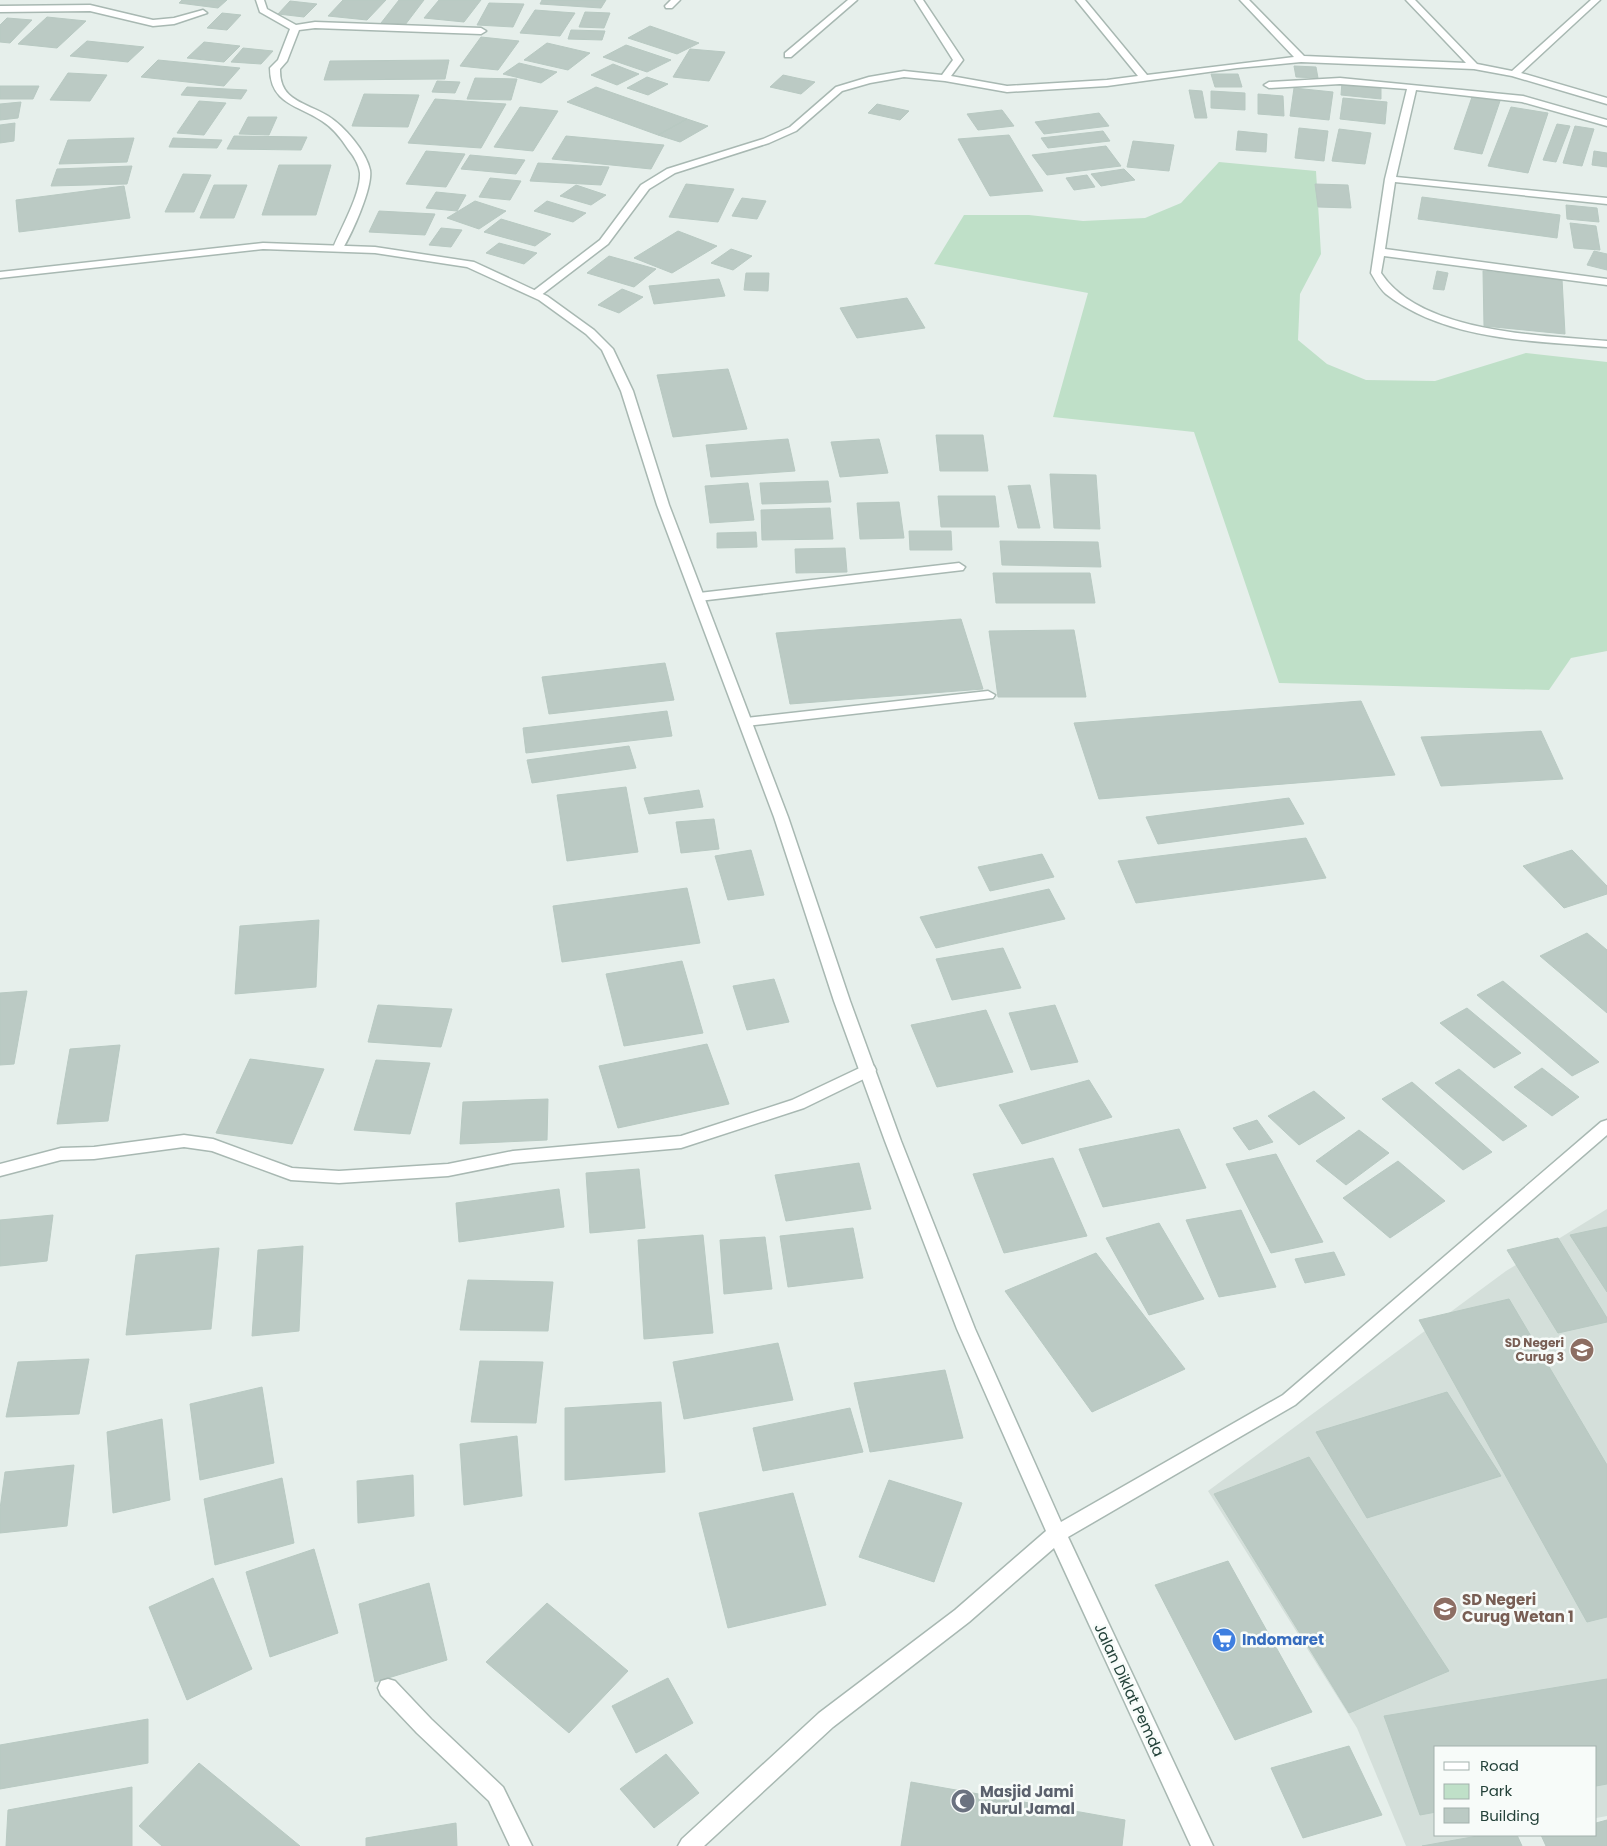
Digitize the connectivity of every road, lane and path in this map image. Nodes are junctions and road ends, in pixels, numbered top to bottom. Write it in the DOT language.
graph roads {
  1 [pos="260,0"];
  2 [pos="853,0"];
  3 [pos="919,0"];
  4 [pos="1080,0"];
  5 [pos="1244,0"];
  6 [pos="1410,0"];
  7 [pos="1596,0"];
  8 [pos="92,4"];
  9 [pos="0,9"];
  10 [pos="203,13"];
  11 [pos="295,28"];
  12 [pos="481,31"];
  13 [pos="788,56"];
  14 [pos="1302,60"];
  15 [pos="1474,66"];
  16 [pos="1514,74"];
  17 [pos="945,78"];
  18 [pos="1144,78"];
  19 [pos="1268,85"];
  20 [pos="1412,86"];
  21 [pos="1607,101"];
  22 [pos="1607,123"];
  23 [pos="1390,179"];
  24 [pos="1607,201"];
  25 [pos="338,248"];
  26 [pos="1380,252"];
  27 [pos="0,275"];
  28 [pos="1607,282"];
  29 [pos="536,294"];
  30 [pos="1607,344"];
  31 [pos="959,567"];
  32 [pos="699,597"];
  33 [pos="988,695"];
  34 [pos="746,722"];
  35 [pos="868,1070"];
  36 [pos="1607,1126"];
  37 [pos="0,1170"];
  38 [pos="1057,1534"];
  39 [pos="388,1688"];
  40 [pos="522,1846"];
  41 [pos="688,1846"];
  42 [pos="1202,1846"];
  1 -- 11 [label="street"];
  2 -- 13 [label="street"];
  3 -- 17 [label="street"];
  4 -- 18 [label="street"];
  5 -- 14 [label="street"];
  6 -- 15 [label="street"];
  7 -- 16 [label="street"];
  8 -- 9 [label="street"];
  8 -- 10 [label="street"];
  11 -- 12 [label="street"];
  11 -- 25 [label="street"];
  14 -- 15 [label="street"];
  14 -- 18 [label="street"];
  15 -- 16 [label="street"];
  16 -- 21 [label="street"];
  17 -- 18 [label="street"];
  17 -- 29 [label="street"];
  19 -- 20 [label="street"];
  20 -- 22 [label="street"];
  20 -- 23 [label="street"];
  23 -- 24 [label="street"];
  23 -- 26 [label="street"];
  25 -- 27 [label="street, Jalan Diklat Pemda"];
  25 -- 29 [label="street, Jalan Diklat Pemda"];
  26 -- 28 [label="street"];
  26 -- 30 [label="street"];
  29 -- 32 [label="street, Jalan Diklat Pemda"];
  31 -- 32 [label="street"];
  32 -- 34 [label="street, Jalan Diklat Pemda"];
  33 -- 34 [label="street"];
  34 -- 35 [label="street, Jalan Diklat Pemda"];
  35 -- 37 [label="street"];
  35 -- 38 [label="street, Jalan Diklat Pemda"];
  36 -- 38 [label="street"];
  38 -- 41 [label="street"];
  38 -- 42 [label="street, Jalan Diklat Pemda"];
  39 -- 40 [label="street"];
}
